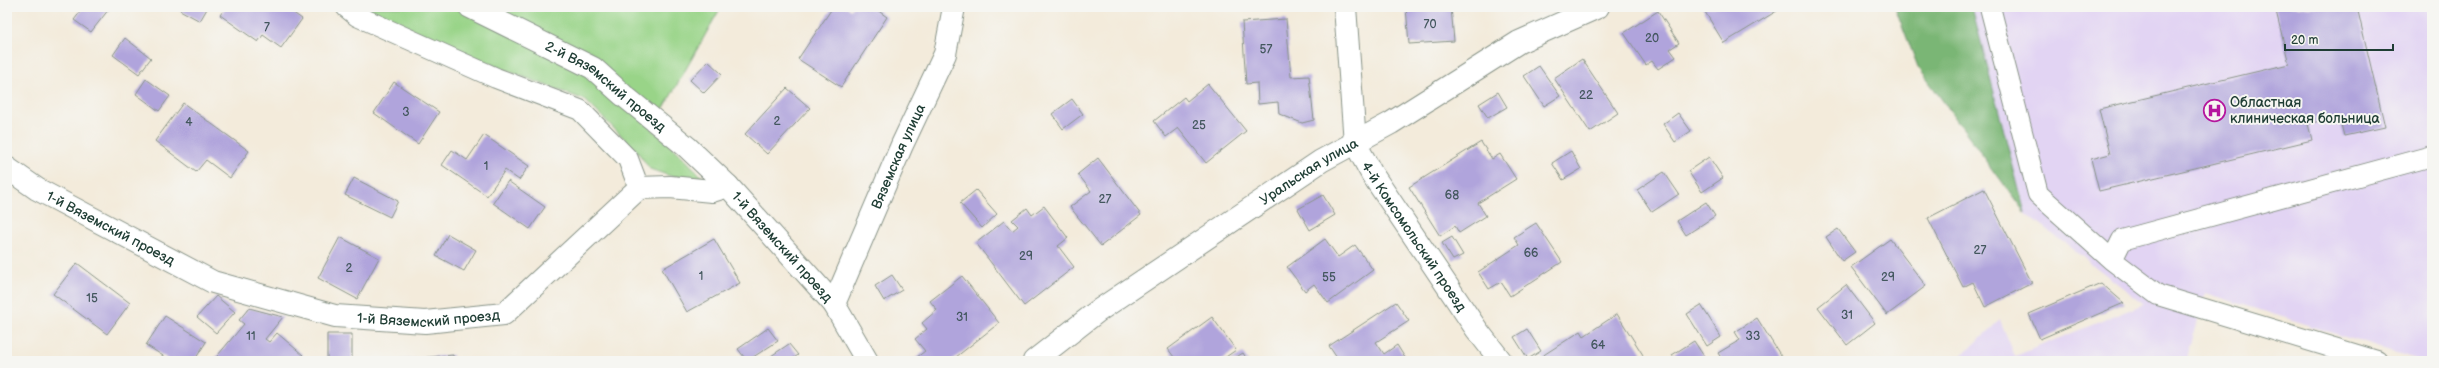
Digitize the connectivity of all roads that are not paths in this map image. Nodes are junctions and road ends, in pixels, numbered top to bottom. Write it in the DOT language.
graph roads {
  1 [pos="346,7"];
  2 [pos="470,7"];
  3 [pos="954,7"];
  4 [pos="1345,7"];
  5 [pos="1598,7"];
  6 [pos="1990,7"];
  7 [pos="1355,143"];
  8 [pos="2432,156"];
  9 [pos="7,168"];
  10 [pos="728,186"];
  11 [pos="639,188"];
  12 [pos="2112,260"];
  13 [pos="834,304"];
  14 [pos="868,361"];
  15 [pos="1034,361"];
  16 [pos="1501,361"];
  17 [pos="2377,361"];
  1 -- 11 [label="lane"];
  2 -- 10 [label="street, 2-й Вяземский проезд"];
  3 -- 13 [label="street, Вяземская улица"];
  4 -- 7 [label="street, 4-й Комсомольский проезд"];
  5 -- 7 [label="street, Уральская улица"];
  6 -- 12 [label="lane"];
  7 -- 15 [label="street, Уральская улица"];
  7 -- 16 [label="street, 4-й Комсомольский проезд"];
  8 -- 12 [label="lane"];
  9 -- 11 [label="street, 1-й Вяземский проезд"];
  10 -- 11 [label="street, 1-й Вяземский проезд"];
  10 -- 13 [label="street, 1-й Вяземский проезд"];
  12 -- 17 [label="lane"];
  13 -- 14 [label="street, 1-й Вяземский проезд"];
}
